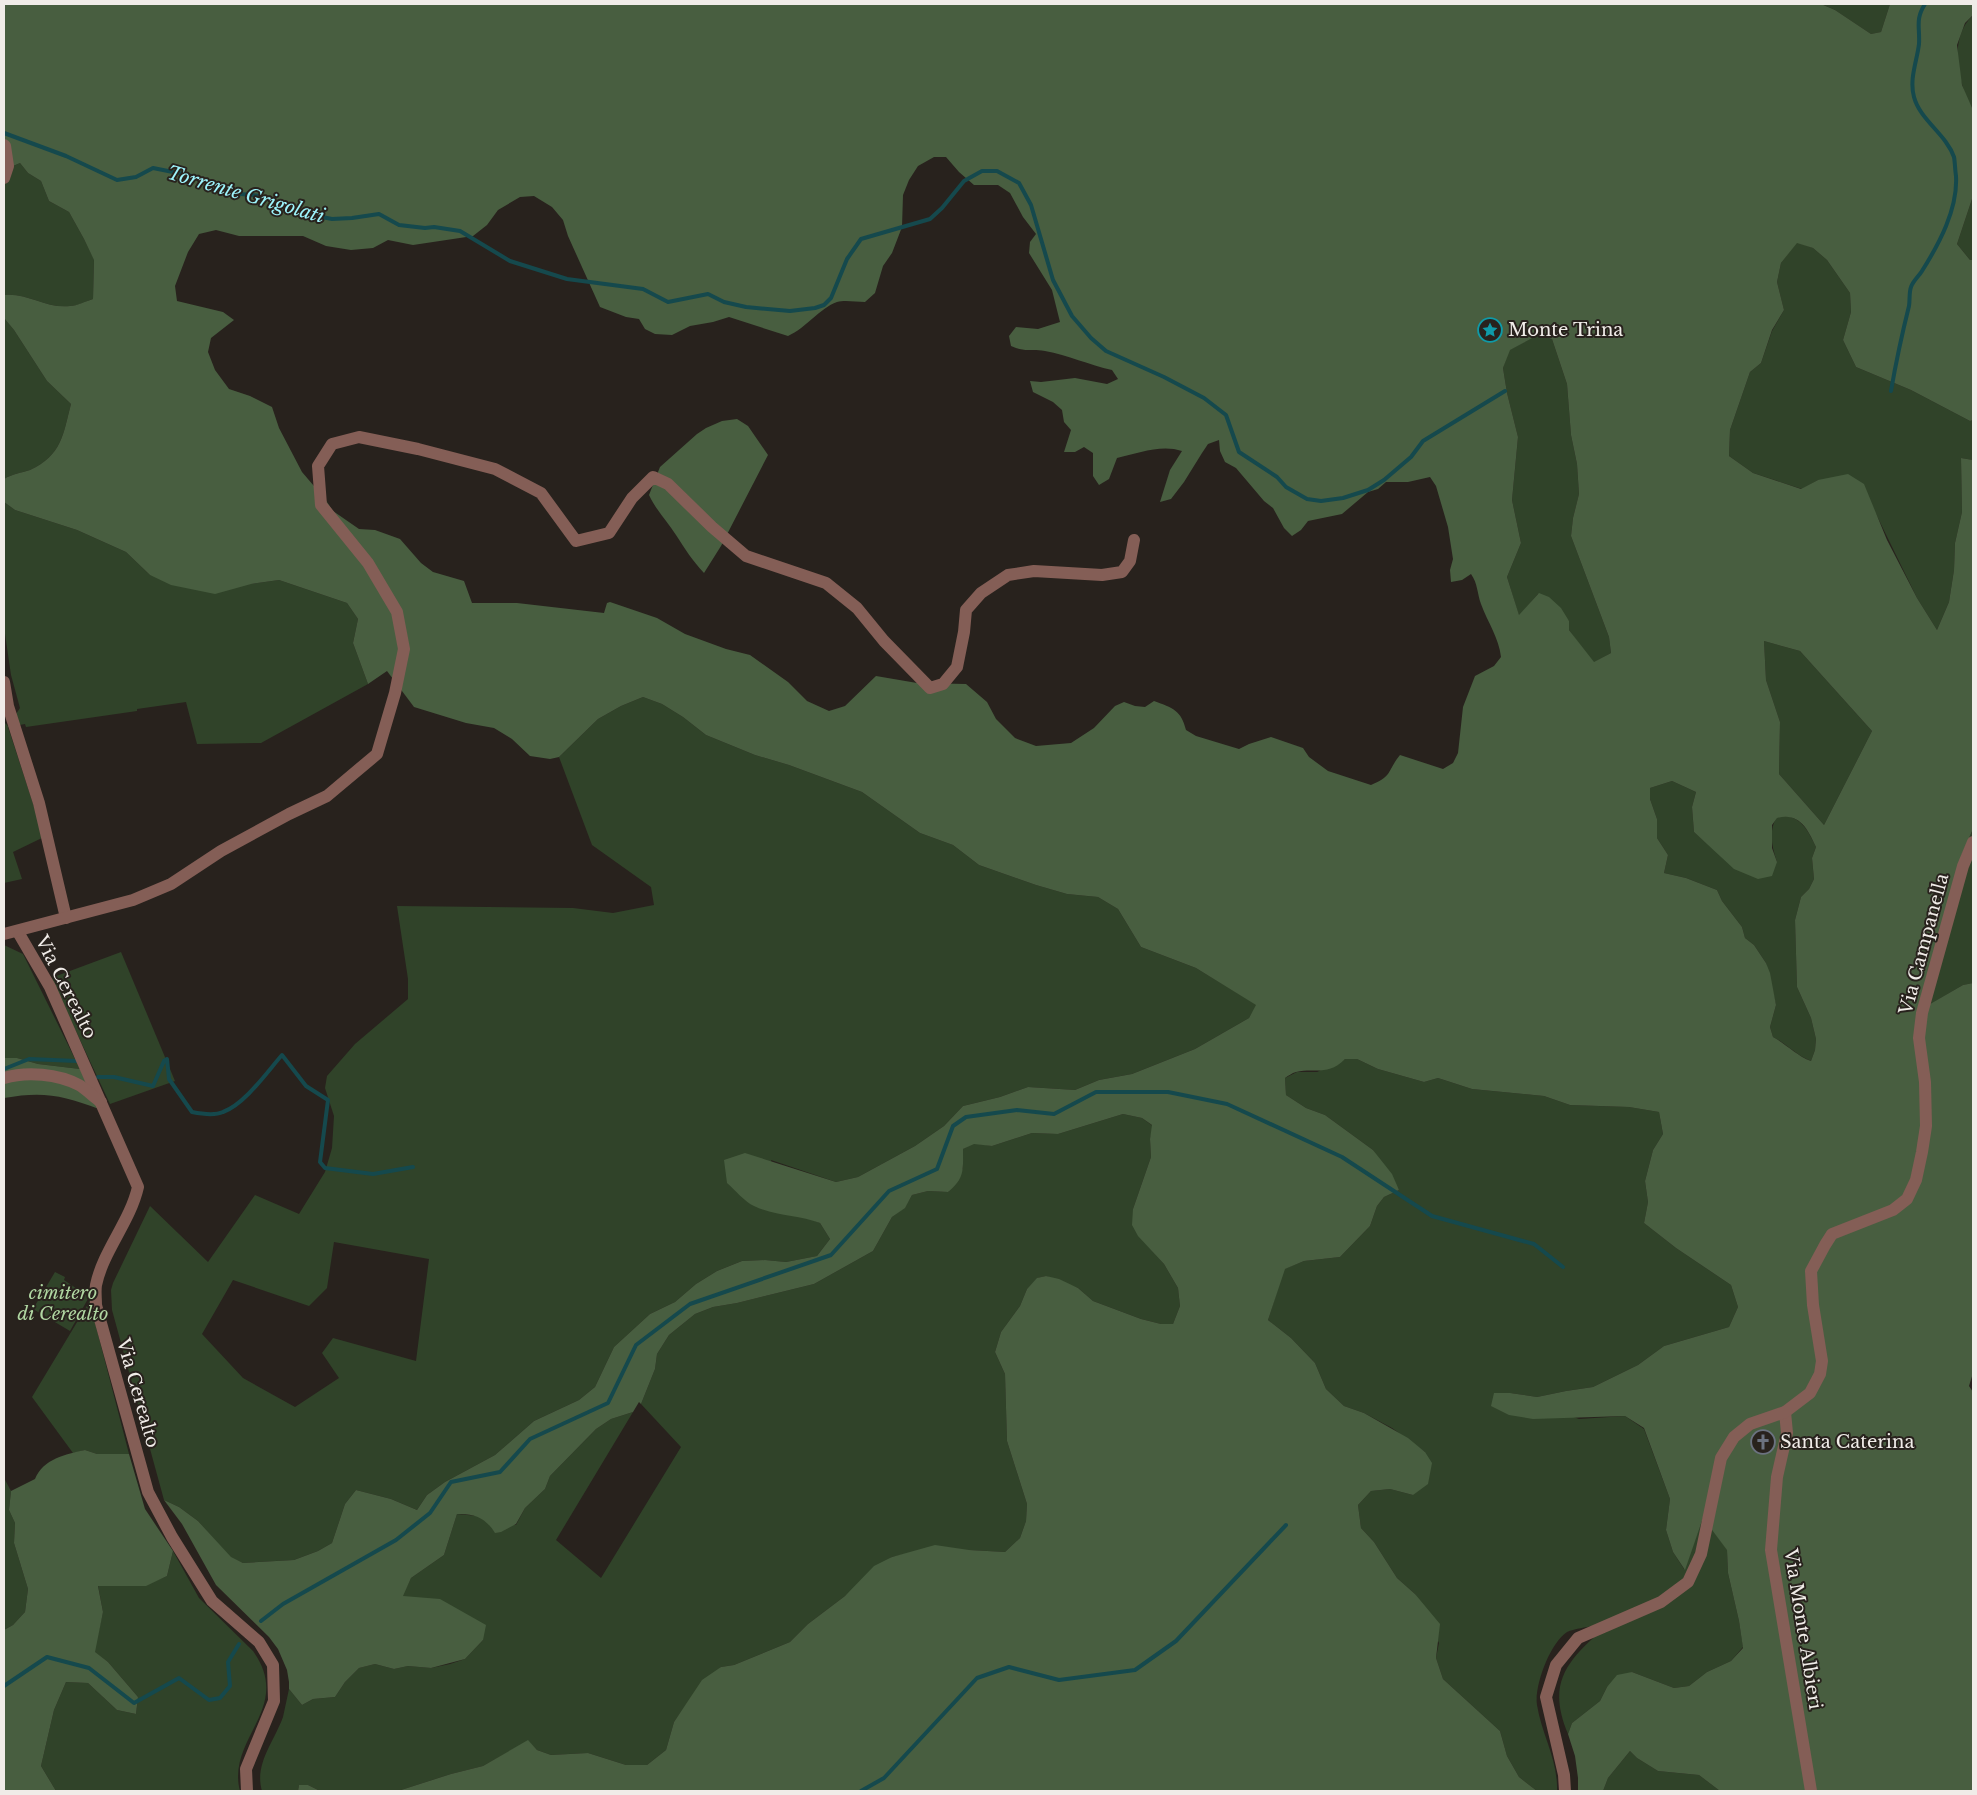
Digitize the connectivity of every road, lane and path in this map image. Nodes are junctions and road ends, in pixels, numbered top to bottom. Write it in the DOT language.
graph roads {
  1 [pos="4,144"];
  2 [pos="4,178"];
  3 [pos="1134,540"];
  4 [pos="4,682"];
  5 [pos="1973,842"];
  6 [pos="66,918"];
  7 [pos="18,932"];
  8 [pos="4,934"];
  9 [pos="4,1078"];
  10 [pos="103,1104"];
  11 [pos="1784,1412"];
  12 [pos="248,1791"];
  13 [pos="1565,1791"];
  14 [pos="1811,1791"];
  1 -- 2 [label="street"];
  3 -- 6 [label="street, Via Cerealto"];
  4 -- 6 [label="street"];
  5 -- 11 [label="street, Via Campanella"];
  6 -- 7 [label="street, Via Cerealto"];
  7 -- 8 [label="street, Via Cerealto"];
  7 -- 10 [label="street, Via Cerealto"];
  9 -- 10 [label="street"];
  10 -- 12 [label="street, Via Cerealto"];
  11 -- 13 [label="street, Via Campanella"];
  11 -- 14 [label="street, Via Monte Albieri"];
}
